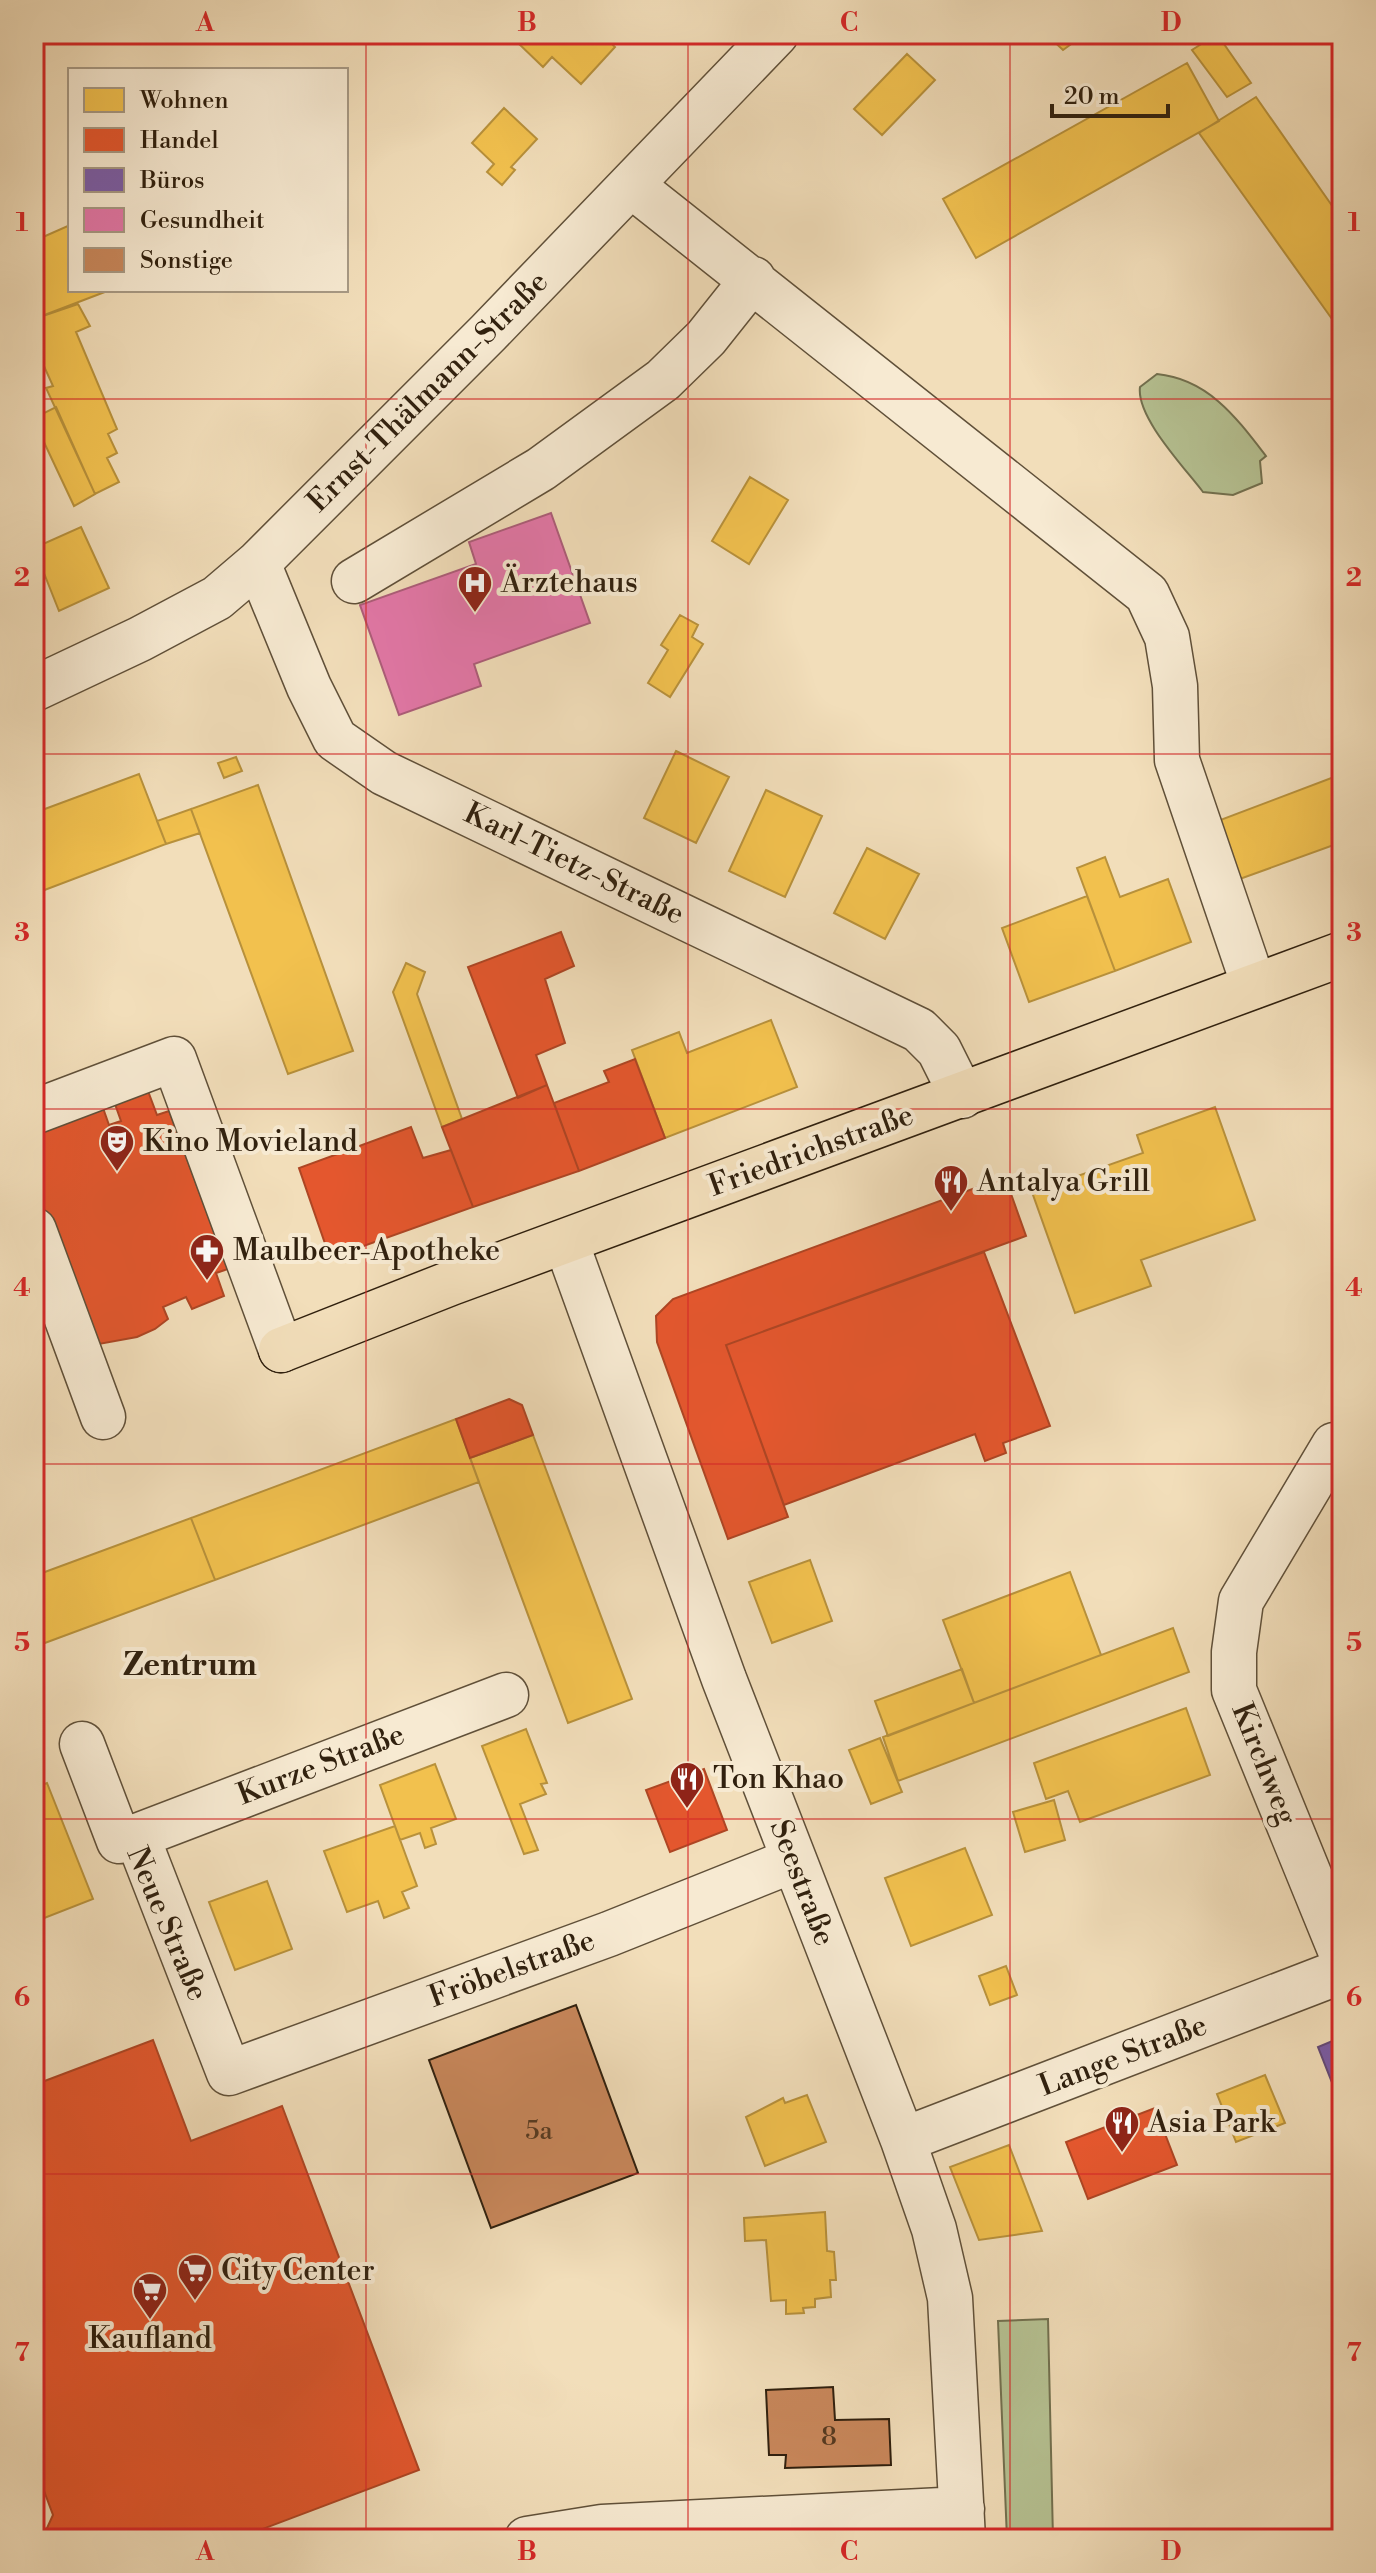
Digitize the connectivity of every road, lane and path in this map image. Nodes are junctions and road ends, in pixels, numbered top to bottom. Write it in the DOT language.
graph roads {
  1 [pos="776,34"];
  2 [pos="631,185"];
  3 [pos="753,279"];
  4 [pos="258,563"];
  5 [pos="354,581"];
  6 [pos="34,689"];
  7 [pos="1342,954"];
  8 [pos="1254,986"];
  9 [pos="962,1096"];
  10 [pos="34,1112"];
  11 [pos="34,1230"];
  12 [pos="566,1242"];
  13 [pos="281,1350"];
  14 [pos="103,1417"];
  15 [pos="1334,1445"];
  16 [pos="506,1695"];
  17 [pos="82,1744"];
  18 [pos="137,1836"];
  19 [pos="794,1860"];
  20 [pos="1342,1955"];
  21 [pos="1342,1971"];
  22 [pos="229,2073"];
  23 [pos="903,2140"];
  24 [pos="963,2524"];
  25 [pos="527,2539"];
  1 -- 2 [label="street, Ernst-Thälmann-Straße"];
  2 -- 3 [label="street"];
  2 -- 4 [label="street, Ernst-Thälmann-Straße"];
  3 -- 5 [label="street"];
  3 -- 8 [label="street"];
  4 -- 6 [label="street, Ernst-Thälmann-Straße"];
  4 -- 9 [label="street, Karl-Tietz-Straße"];
  7 -- 8 [label="main road, Friedrichstraße"];
  8 -- 9 [label="main road, Friedrichstraße"];
  9 -- 12 [label="main road, Friedrichstraße"];
  10 -- 13 [label="street"];
  11 -- 14 [label="street"];
  12 -- 13 [label="main road, Friedrichstraße"];
  12 -- 19 [label="street, Seestraße"];
  15 -- 20 [label="street, Kirchweg"];
  16 -- 18 [label="street, Kurze Straße"];
  17 -- 18 [label="street, Neue Straße"];
  18 -- 22 [label="street, Neue Straße"];
  19 -- 22 [label="street, Fröbelstraße"];
  19 -- 23 [label="street, Seestraße"];
  21 -- 23 [label="street, Lange Straße"];
  23 -- 24 [label="street, Seestraße"];
  24 -- 25 [label="street"];
}
